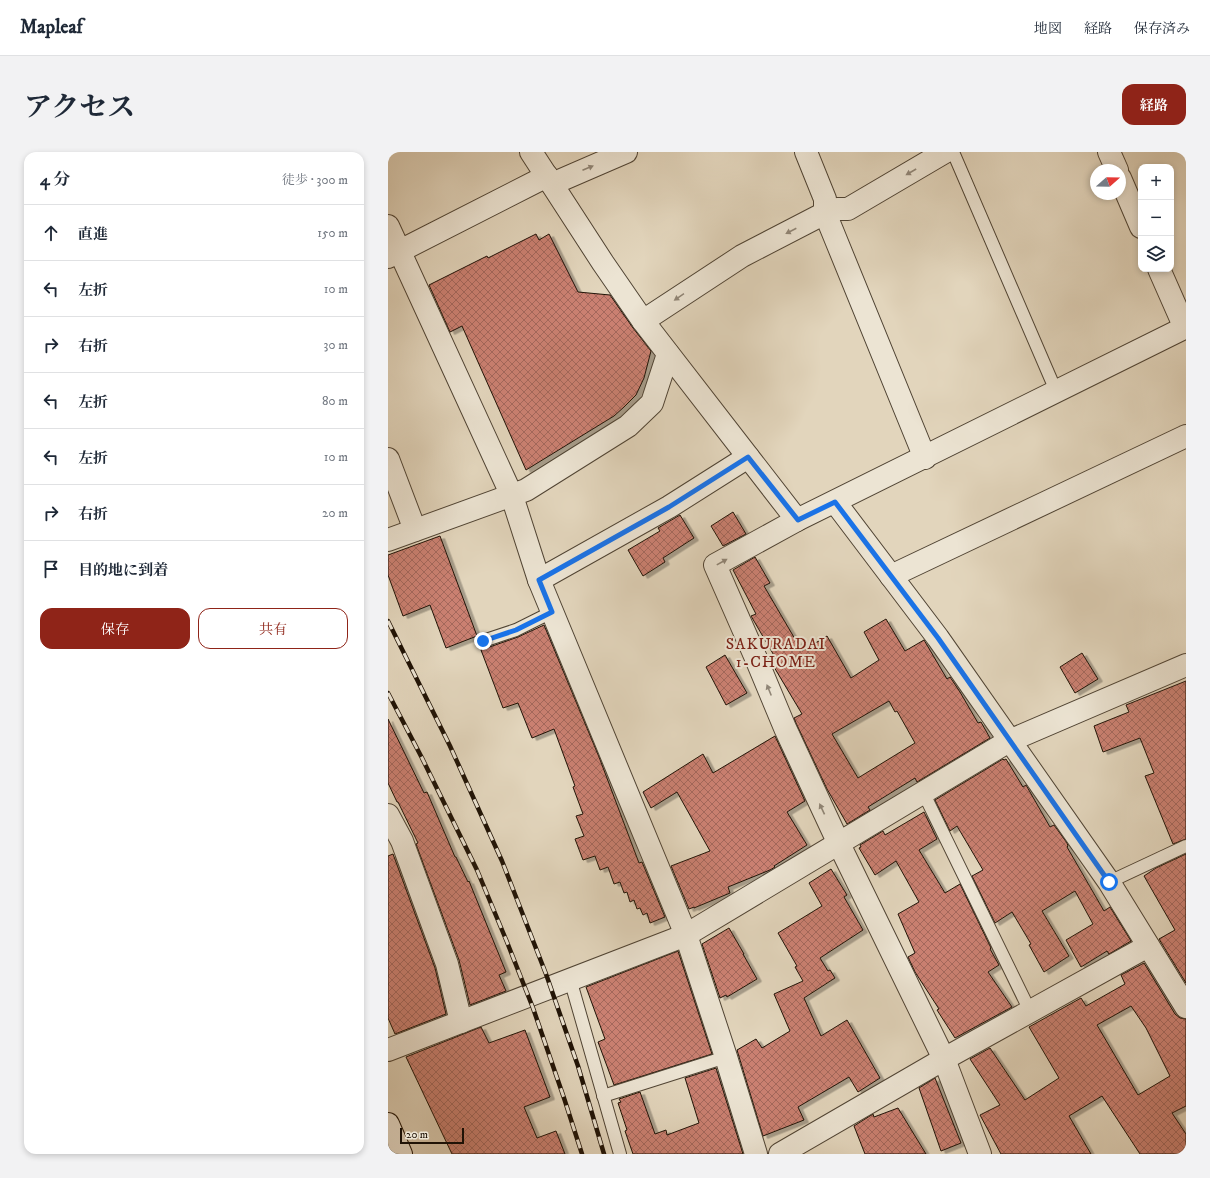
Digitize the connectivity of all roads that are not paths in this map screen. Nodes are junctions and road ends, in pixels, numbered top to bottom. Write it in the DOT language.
graph roads {
  1 [pos="531,152"];
  2 [pos="626,152"];
  3 [pos="806,152"];
  4 [pos="945,152"];
  5 [pos="953,152"];
  6 [pos="1109,152"];
  7 [pos="1114,164"];
  8 [pos="550,180"];
  9 [pos="1126,192"];
  10 [pos="826,213"];
  11 [pos="1138,220"];
  12 [pos="388,226"];
  13 [pos="394,253"];
  14 [pos="1160,272"];
  15 [pos="643,321"];
  16 [pos="1185,327"];
  17 [pos="668,354"];
  18 [pos="1056,391"];
  19 [pos="1186,436"];
  20 [pos="748,457"];
  21 [pos="925,458"];
  22 [pos="388,459"];
  23 [pos="512,496"];
  24 [pos="835,502"];
  25 [pos="798,520"];
  26 [pos="415,530"];
  27 [pos="388,540"];
  28 [pos="891,576"];
  29 [pos="539,580"];
  30 [pos="552,612"];
  31 [pos="483,641"];
  32 [pos="1186,665"];
  33 [pos="1009,741"];
  34 [pos="923,792"];
  35 [pos="388,815"];
  36 [pos="395,844"];
  37 [pos="839,844"];
  38 [pos="1186,846"];
  39 [pos="1109,882"];
  40 [pos="686,935"];
  41 [pos="1148,946"];
  42 [pos="570,979"];
  43 [pos="1186,1007"];
  44 [pos="1030,1011"];
  45 [pos="461,1022"];
  46 [pos="388,1050"];
  47 [pos="726,1057"];
  48 [pos="944,1059"];
  49 [pos="603,1096"];
  50 [pos="388,1124"];
  51 [pos="401,1154"];
  52 [pos="620,1154"];
  53 [pos="756,1154"];
  54 [pos="780,1154"];
  55 [pos="980,1154"];
  1 -- 8 [label="street"];
  8 -- 2 [label="street, one-way"];
  3 -- 10 [label="street"];
  4 -- 10 [label="street, one-way"];
  5 -- 18 [label="lane"];
  6 -- 7 [label="street"];
  8 -- 13 [label="street"];
  8 -- 15 [label="street"];
  9 -- 11 [label="street"];
  10 -- 15 [label="street, one-way"];
  10 -- 21 [label="street"];
  12 -- 13 [label="street"];
  13 -- 23 [label="street"];
  14 -- 16 [label="street"];
  15 -- 17 [label="street"];
  16 -- 18 [label="street"];
  17 -- 20 [label="street"];
  17 -- 23 [label="street"];
  18 -- 21 [label="street"];
  19 -- 28 [label="street"];
  20 -- 25 [label="street"];
  20 -- 29 [label="street"];
  21 -- 24 [label="street"];
  22 -- 26 [label="street"];
  23 -- 26 [label="street"];
  23 -- 29 [label="street"];
  24 -- 25 [label="street"];
  24 -- 28 [label="street"];
  37 -- 25 [label="street, one-way"];
  26 -- 27 [label="street"];
  28 -- 33 [label="street"];
  29 -- 30 [label="street"];
  30 -- 31 [label="lane"];
  30 -- 40 [label="street"];
  32 -- 33 [label="street"];
  33 -- 34 [label="street"];
  33 -- 39 [label="street"];
  34 -- 37 [label="street"];
  34 -- 44 [label="lane"];
  35 -- 36 [label="street"];
  36 -- 45 [label="street"];
  37 -- 40 [label="street"];
  37 -- 48 [label="street"];
  38 -- 39 [label="lane"];
  39 -- 41 [label="street"];
  40 -- 42 [label="street"];
  40 -- 47 [label="street"];
  41 -- 43 [label="street"];
  41 -- 44 [label="street"];
  42 -- 45 [label="street"];
  42 -- 49 [label="lane"];
  44 -- 48 [label="street"];
  45 -- 46 [label="street"];
  47 -- 49 [label="lane"];
  47 -- 53 [label="street"];
  48 -- 54 [label="street"];
  48 -- 55 [label="street"];
  49 -- 52 [label="lane"];
  50 -- 51 [label="street"];
}
